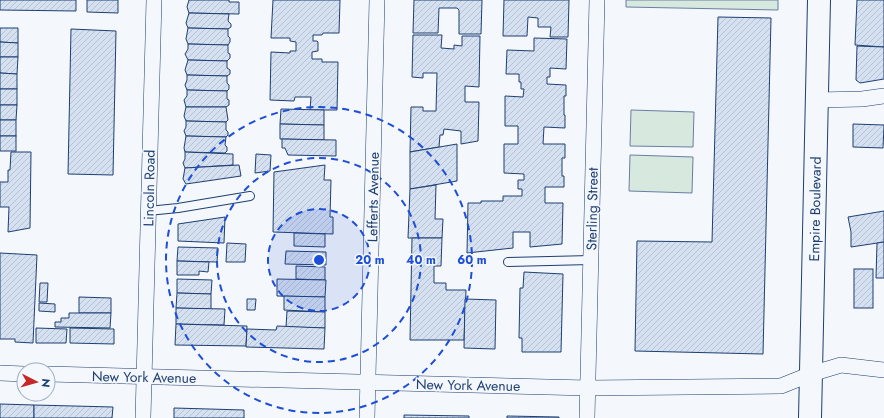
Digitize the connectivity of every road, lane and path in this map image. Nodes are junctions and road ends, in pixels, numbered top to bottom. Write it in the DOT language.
graph roads {
  1 [pos="154,0"];
  2 [pos="377,0"];
  3 [pos="597,0"];
  4 [pos="819,0"];
  5 [pos="884,96"];
  6 [pos="817,100"];
  7 [pos="250,196"];
  8 [pos="148,211"];
  9 [pos="591,260"];
  10 [pos="508,262"];
  11 [pos="884,370"];
  12 [pos="0,373"];
  13 [pos="16,374"];
  14 [pos="56,374"];
  15 [pos="811,374"];
  16 [pos="144,377"];
  17 [pos="368,382"];
  18 [pos="588,388"];
  19 [pos="143,418"];
  20 [pos="367,418"];
  21 [pos="587,418"];
  22 [pos="810,418"];
  1 -- 8 [label="street, Lincoln Road"];
  2 -- 17 [label="street, Lefferts Avenue"];
  3 -- 9 [label="street, Sterling Street"];
  4 -- 6 [label="main road, Empire Boulevard"];
  5 -- 6 [label="street"];
  6 -- 15 [label="main road, Empire Boulevard"];
  7 -- 8 [label="lane"];
  8 -- 16 [label="street, Lincoln Road"];
  9 -- 10 [label="lane"];
  9 -- 18 [label="street, Sterling Street"];
  11 -- 15 [label="street, New York Avenue"];
  12 -- 13 [label="street"];
  14 -- 16 [label="street, New York Avenue"];
  15 -- 18 [label="street, New York Avenue"];
  15 -- 22 [label="main road, Empire Boulevard"];
  16 -- 17 [label="street, New York Avenue"];
  16 -- 19 [label="street, Lincoln Road"];
  17 -- 18 [label="street, New York Avenue"];
  17 -- 20 [label="street, Lefferts Avenue"];
  18 -- 21 [label="street, Sterling Street"];
}
